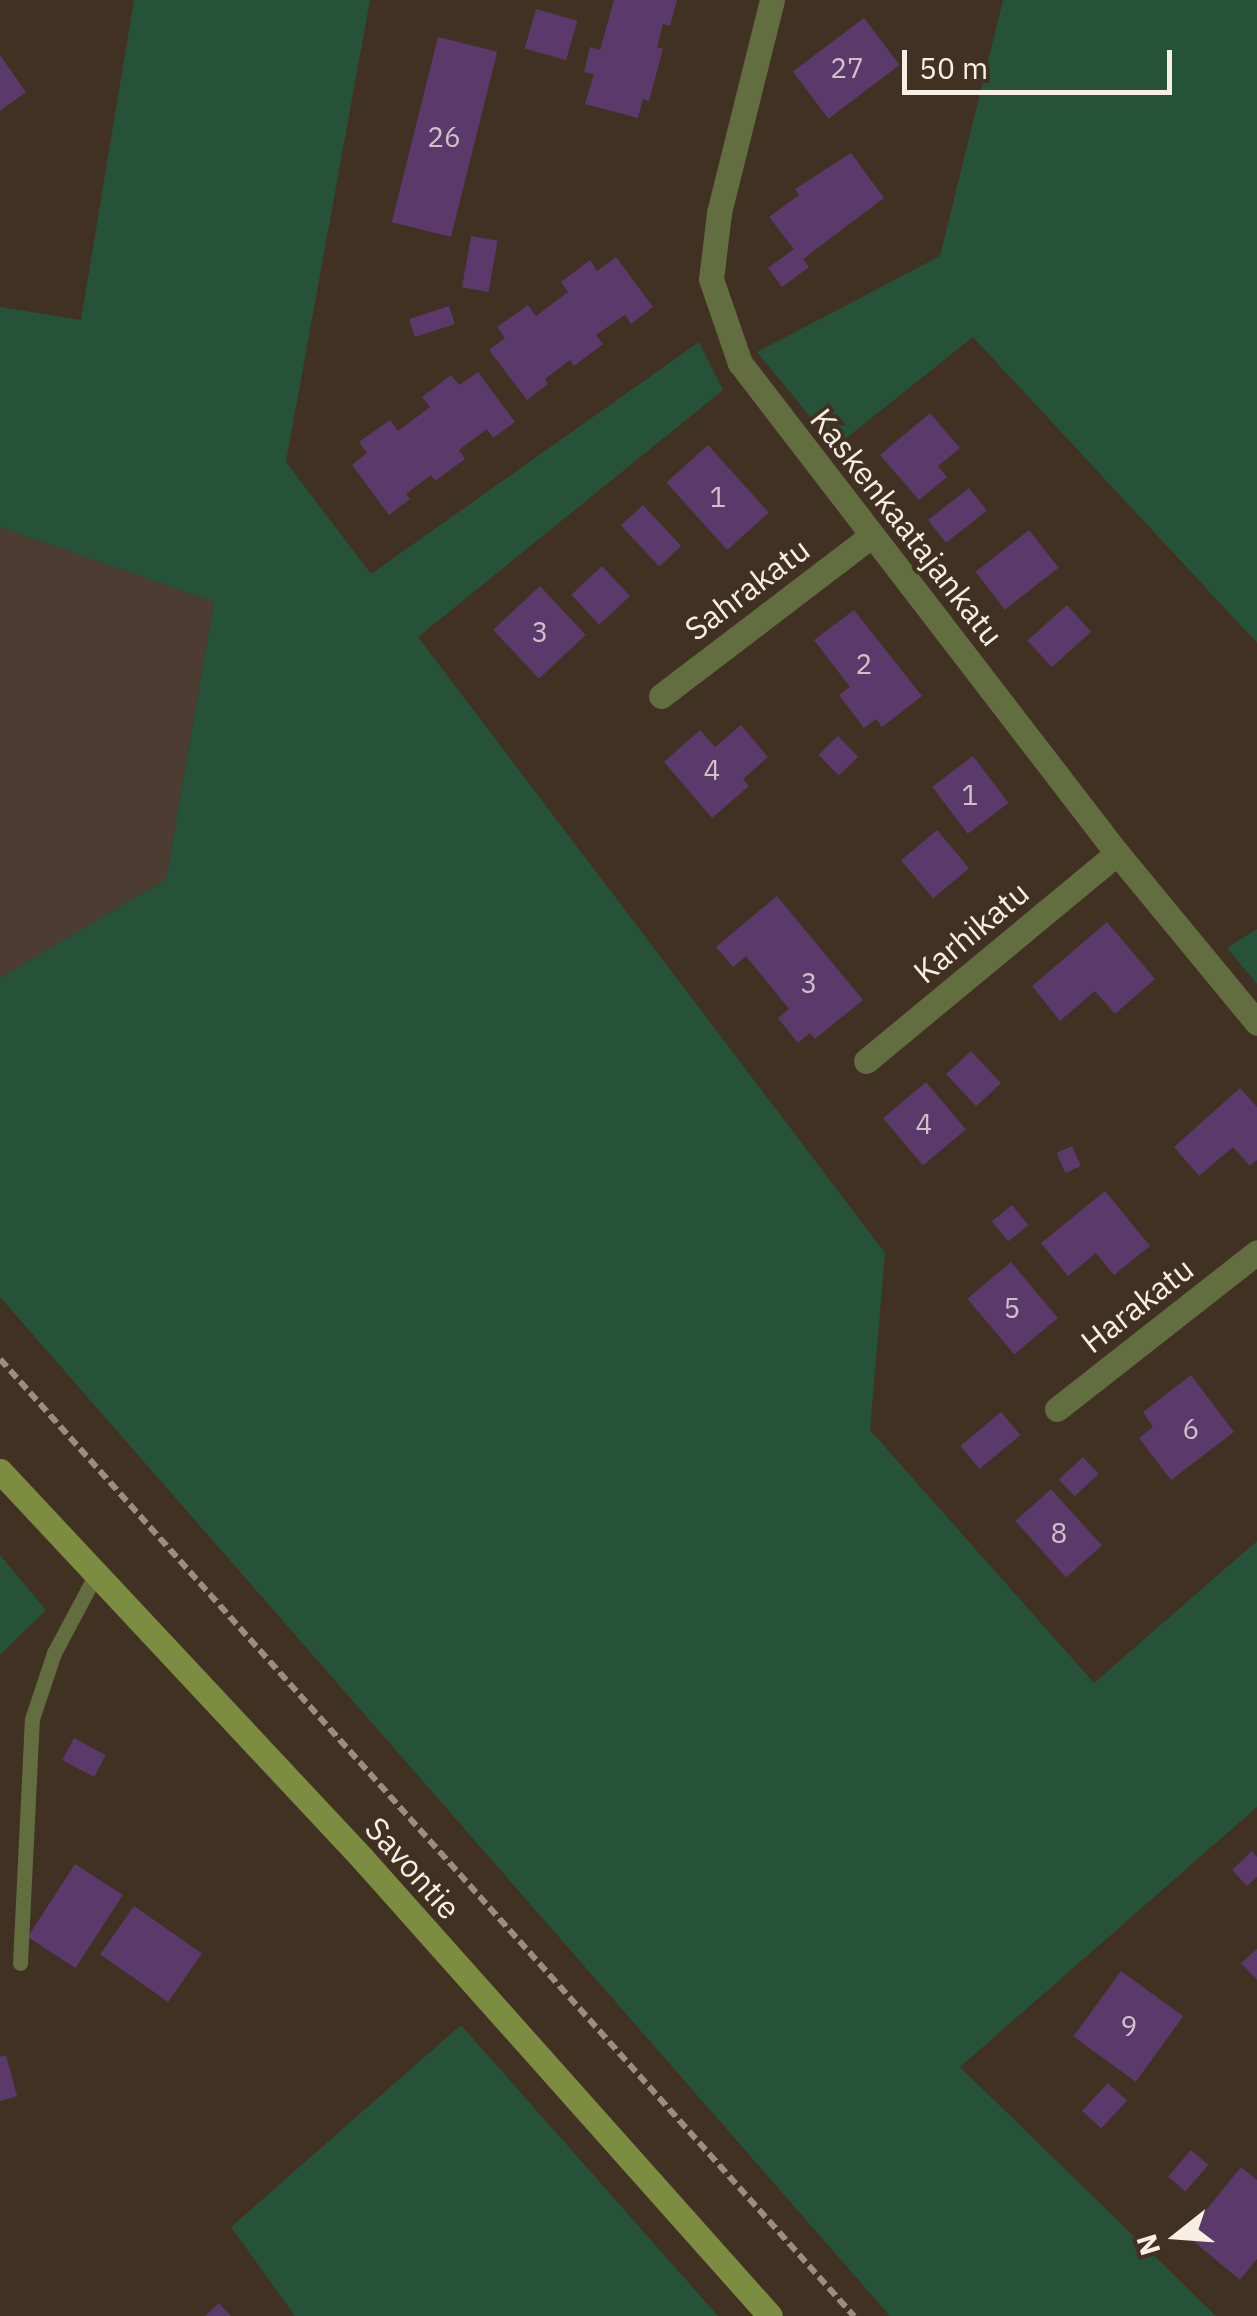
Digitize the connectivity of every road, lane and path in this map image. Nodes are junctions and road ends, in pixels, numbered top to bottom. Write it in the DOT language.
graph roads {
  1 [pos="772,0"];
  2 [pos="872,535"];
  3 [pos="661,696"];
  4 [pos="1118,853"];
  5 [pos="1257,1024"];
  6 [pos="866,1061"];
  7 [pos="1257,1252"];
  8 [pos="0,1359"];
  9 [pos="1058,1409"];
  10 [pos="0,1471"];
  11 [pos="95,1576"];
  12 [pos="20,1963"];
  13 [pos="770,2316"];
  14 [pos="854,2316"];
  1 -- 2 [label="street, Kaskenkaatajankatu"];
  2 -- 3 [label="street, Sahrakatu"];
  2 -- 4 [label="street, Kaskenkaatajankatu"];
  4 -- 5 [label="street, Kaskenkaatajankatu"];
  4 -- 6 [label="street, Karhikatu"];
  7 -- 9 [label="street, Harakatu"];
  8 -- 14 [label="path"];
  10 -- 11 [label="main road, Savontie"];
  11 -- 12 [label="lane"];
  11 -- 13 [label="main road, Savontie"];
}
